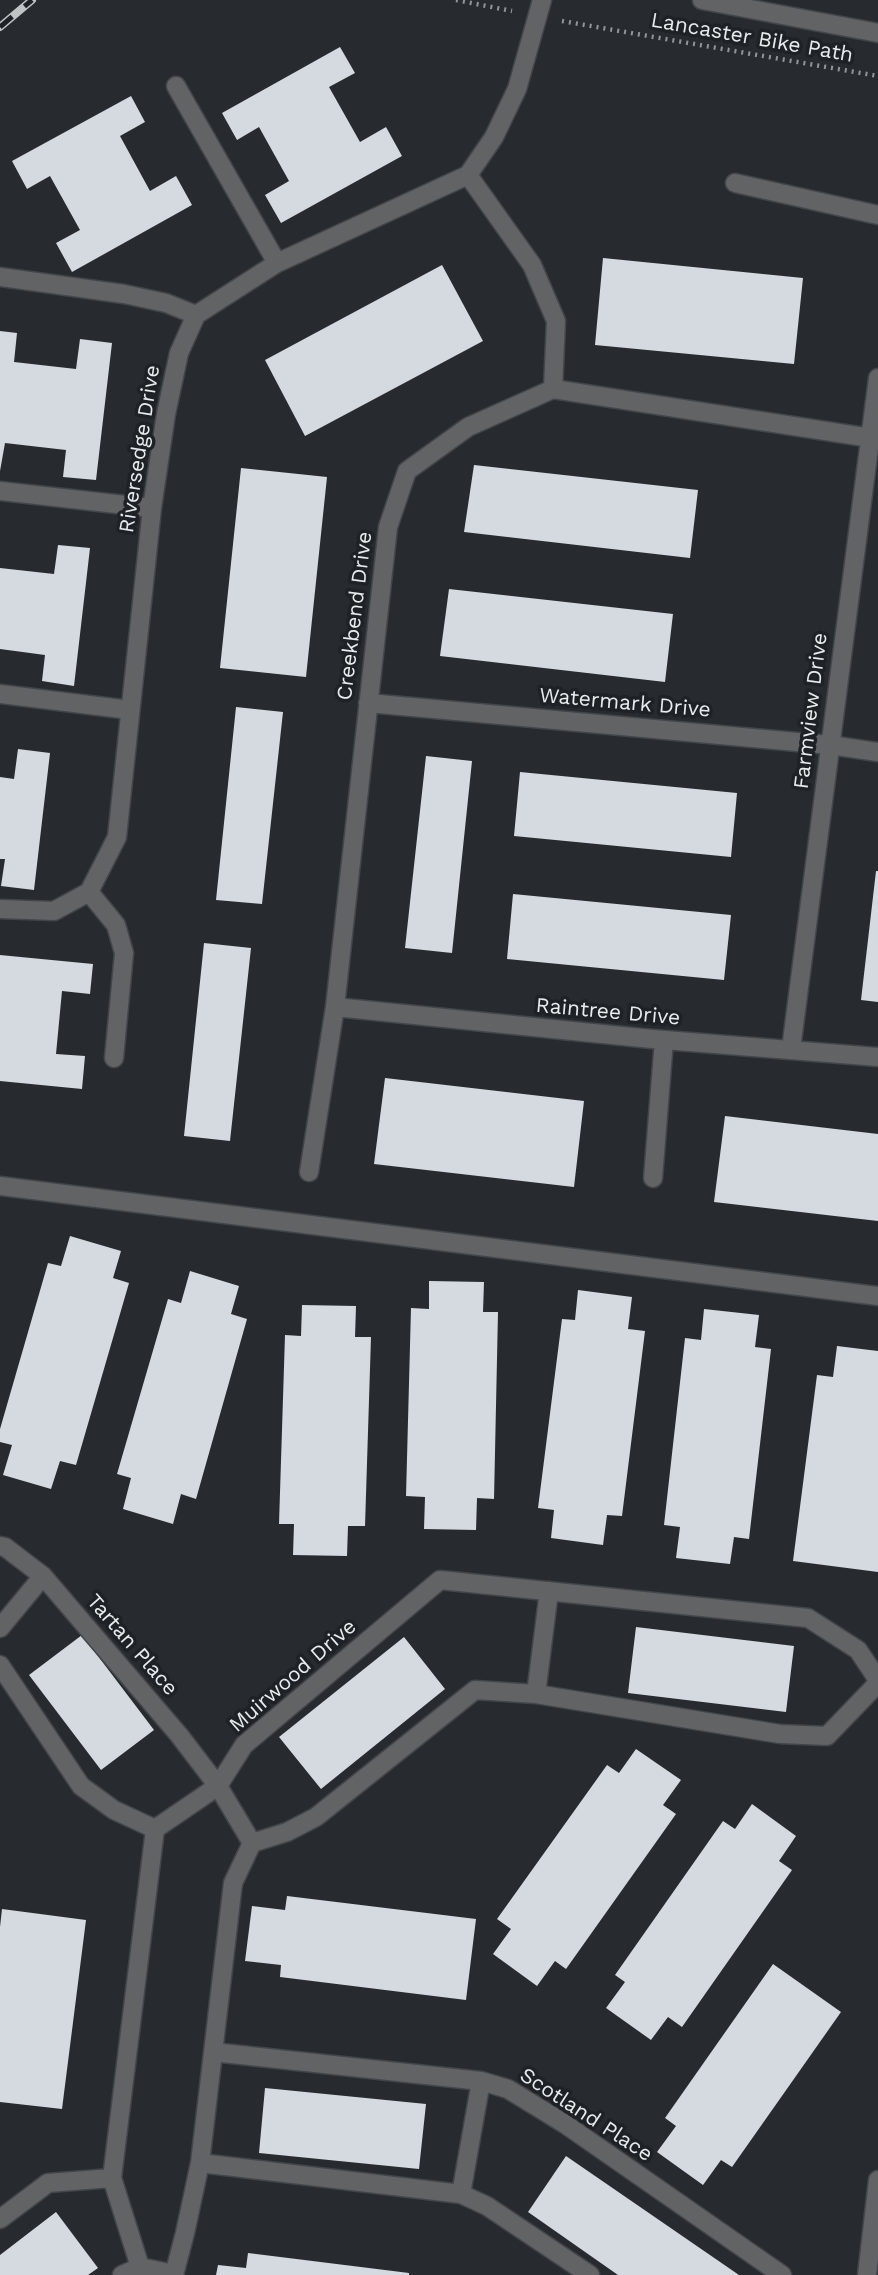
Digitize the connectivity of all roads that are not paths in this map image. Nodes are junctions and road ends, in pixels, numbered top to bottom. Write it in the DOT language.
graph roads {
  1 [pos="702,0"];
  2 [pos="540,8"];
  3 [pos="878,33"];
  4 [pos="176,86"];
  5 [pos="468,175"];
  6 [pos="735,183"];
  7 [pos="878,215"];
  8 [pos="277,263"];
  9 [pos="0,277"];
  10 [pos="196,316"];
  11 [pos="878,378"];
  12 [pos="553,389"];
  13 [pos="871,438"];
  14 [pos="0,491"];
  15 [pos="152,508"];
  16 [pos="0,694"];
  17 [pos="368,703"];
  18 [pos="130,710"];
  19 [pos="830,745"];
  20 [pos="878,752"];
  21 [pos="89,892"];
  22 [pos="0,909"];
  23 [pos="335,1007"];
  24 [pos="664,1040"];
  25 [pos="791,1049"];
  26 [pos="114,1058"];
  27 [pos="878,1058"];
  28 [pos="309,1172"];
  29 [pos="653,1178"];
  30 [pos="0,1186"];
  31 [pos="878,1296"];
  32 [pos="0,1546"];
  33 [pos="43,1576"];
  34 [pos="549,1591"];
  35 [pos="0,1628"];
  36 [pos="0,1665"];
  37 [pos="878,1681"];
  38 [pos="536,1694"];
  39 [pos="218,1786"];
  40 [pos="155,1829"];
  41 [pos="252,1843"];
  42 [pos="213,2052"];
  43 [pos="481,2081"];
  44 [pos="200,2162"];
  45 [pos="112,2178"];
  46 [pos="878,2180"];
  47 [pos="461,2194"];
  48 [pos="0,2219"];
  49 [pos="140,2267"];
  50 [pos="174,2274"];
  51 [pos="122,2275"];
  52 [pos="590,2275"];
  53 [pos="782,2275"];
  54 [pos="867,2275"];
  1 -- 3 [label="street"];
  2 -- 5 [label="street"];
  4 -- 8 [label="street"];
  5 -- 8 [label="street"];
  5 -- 12 [label="street"];
  6 -- 7 [label="street"];
  8 -- 10 [label="street"];
  9 -- 10 [label="street"];
  10 -- 15 [label="street, Riversedge Drive"];
  11 -- 13 [label="street, Farmview Drive"];
  12 -- 13 [label="street"];
  12 -- 17 [label="street, Creekbend Drive"];
  13 -- 19 [label="street, Farmview Drive"];
  14 -- 15 [label="street"];
  15 -- 18 [label="street, Riversedge Drive"];
  16 -- 18 [label="street"];
  17 -- 19 [label="street, Watermark Drive"];
  17 -- 23 [label="street, Creekbend Drive"];
  18 -- 21 [label="street, Riversedge Drive"];
  19 -- 20 [label="street, Watermark Drive"];
  19 -- 25 [label="street, Farmview Drive"];
  21 -- 22 [label="street"];
  21 -- 26 [label="street"];
  23 -- 24 [label="street, Raintree Drive"];
  23 -- 28 [label="street, Creekbend Drive"];
  24 -- 25 [label="street, Raintree Drive"];
  24 -- 29 [label="street"];
  25 -- 27 [label="street, Raintree Drive"];
  30 -- 31 [label="street"];
  32 -- 33 [label="street, Tartan Place"];
  33 -- 35 [label="street"];
  33 -- 39 [label="street, Tartan Place"];
  34 -- 37 [label="street, Muirwood Drive"];
  34 -- 38 [label="street"];
  34 -- 39 [label="street, Muirwood Drive"];
  36 -- 40 [label="street"];
  37 -- 38 [label="street"];
  38 -- 41 [label="street"];
  39 -- 40 [label="street"];
  39 -- 41 [label="street"];
  40 -- 45 [label="street"];
  41 -- 42 [label="street"];
  42 -- 43 [label="street, Scotland Place"];
  42 -- 44 [label="street"];
  43 -- 47 [label="street"];
  43 -- 53 [label="street, Scotland Place"];
  44 -- 47 [label="street"];
  44 -- 50 [label="street"];
  45 -- 48 [label="street"];
  45 -- 49 [label="street"];
  46 -- 54 [label="street"];
  47 -- 52 [label="street"];
  49 -- 50 [label="street"];
  49 -- 51 [label="street"];
}
